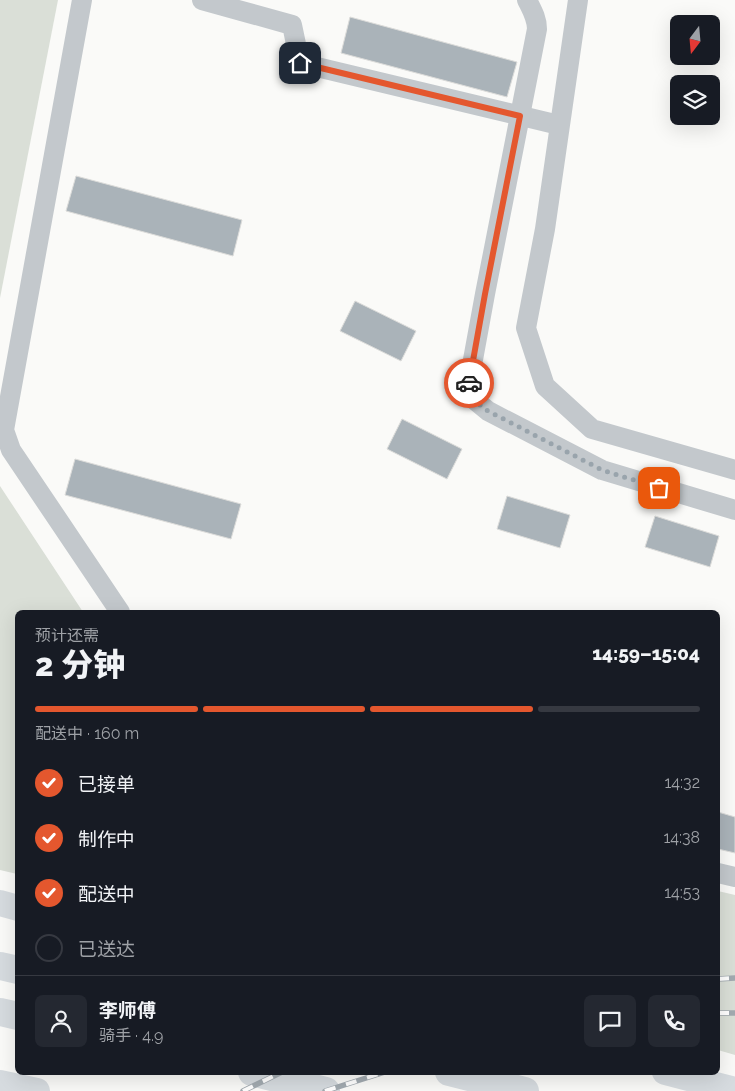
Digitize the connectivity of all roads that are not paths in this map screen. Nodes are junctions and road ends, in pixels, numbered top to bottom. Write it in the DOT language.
graph roads {
  1 [pos="82,0"];
  2 [pos="202,0"];
  3 [pos="527,0"];
  4 [pos="578,0"];
  5 [pos="520,116"];
  6 [pos="559,125"];
  7 [pos="735,470"];
  8 [pos="735,510"];
  9 [pos="119,610"];
  10 [pos="720,874"];
  11 [pos="735,878"];
  12 [pos="0,903"];
  13 [pos="15,907"];
  14 [pos="0,966"];
  15 [pos="15,969"];
  16 [pos="0,1012"];
  17 [pos="15,1015"];
  18 [pos="264,1075"];
  19 [pos="461,1075"];
  20 [pos="677,1075"];
  21 [pos="0,1083"];
  22 [pos="735,1090"];
  23 [pos="37,1091"];
  24 [pos="326,1091"];
  25 [pos="525,1091"];
  1 -- 9 [label="street"];
  2 -- 5 [label="street"];
  3 -- 5 [label="street"];
  4 -- 6 [label="street"];
  5 -- 6 [label="street"];
  5 -- 8 [label="street"];
  6 -- 7 [label="street"];
  10 -- 11 [label="street"];
  12 -- 13 [label="main road"];
  14 -- 15 [label="highway"];
  16 -- 17 [label="highway"];
  18 -- 24 [label="highway"];
  19 -- 25 [label="highway"];
  20 -- 22 [label="main road"];
  21 -- 23 [label="main road"];
}
